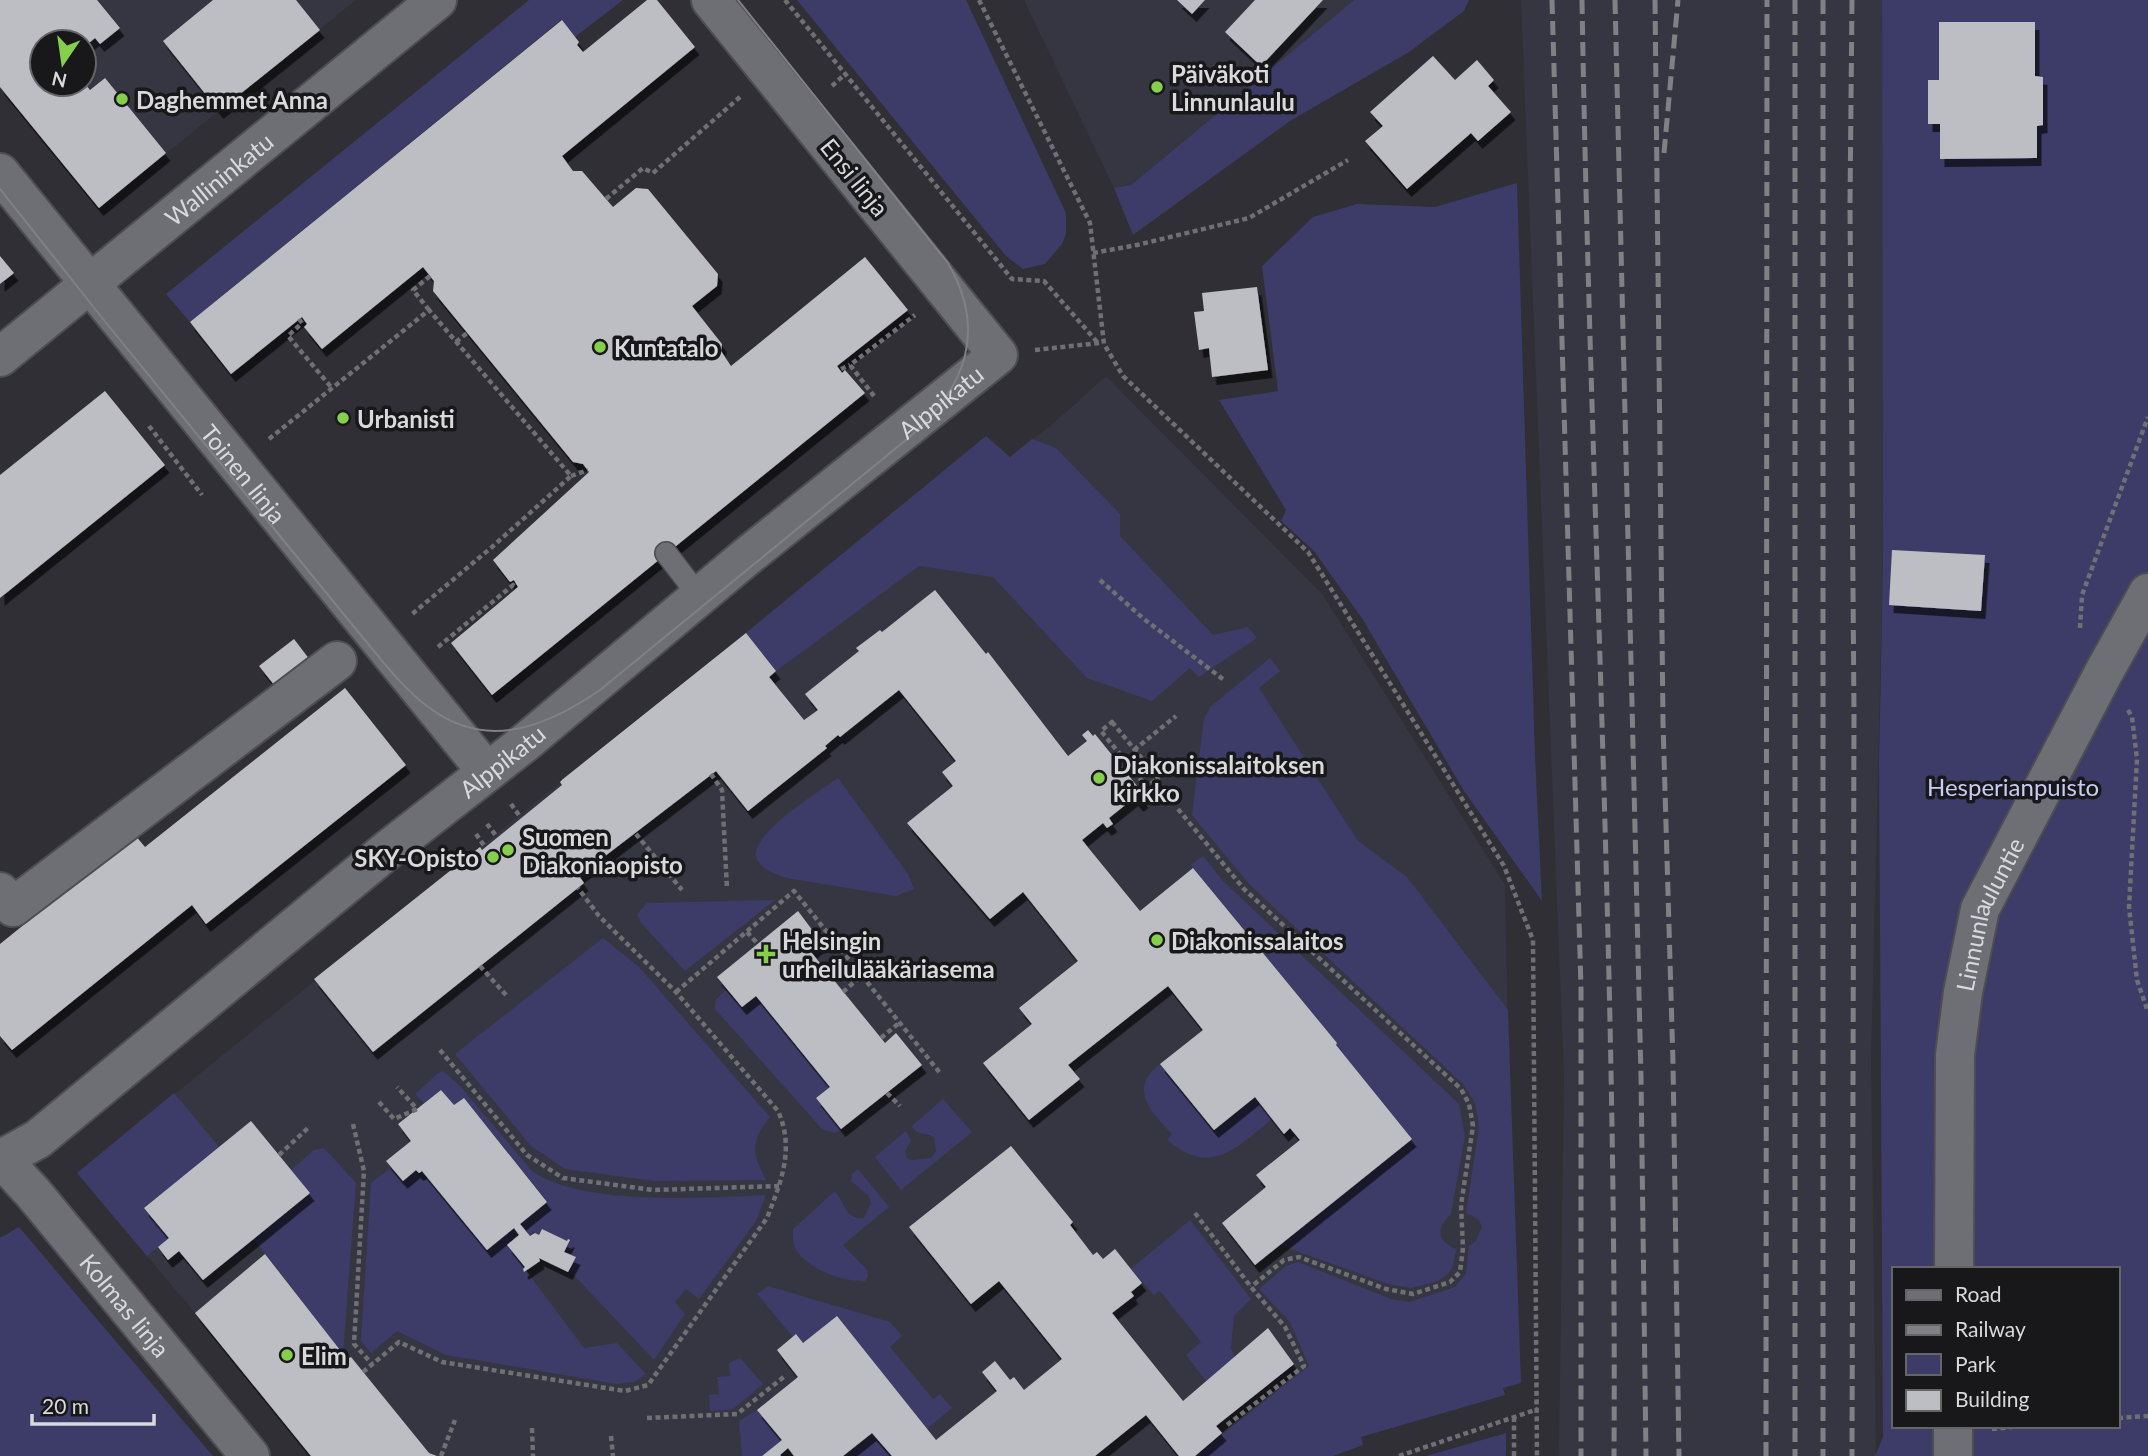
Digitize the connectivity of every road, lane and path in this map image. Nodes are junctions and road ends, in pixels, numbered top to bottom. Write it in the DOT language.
graph roads {
  1 [pos="437,0"];
  2 [pos="711,0"];
  3 [pos="785,0"];
  4 [pos="979,0"];
  5 [pos="747,92"];
  6 [pos="1348,160"];
  7 [pos="0,173"];
  8 [pos="606,199"];
  9 [pos="1093,253"];
  10 [pos="430,276"];
  11 [pos="90,284"];
  12 [pos="923,309"];
  13 [pos="429,310"];
  14 [pos="299,319"];
  15 [pos="467,333"];
  16 [pos="456,342"];
  17 [pos="1101,344"];
  18 [pos="998,355"];
  19 [pos="0,357"];
  20 [pos="850,365"];
  21 [pos="841,369"];
  22 [pos="331,387"];
  23 [pos="874,396"];
  24 [pos="2148,417"];
  25 [pos="269,439"];
  26 [pos="588,470"];
  27 [pos="571,476"];
  28 [pos="666,553"];
  29 [pos="1100,580"];
  30 [pos="515,589"];
  31 [pos="2148,593"];
  32 [pos="699,596"];
  33 [pos="410,616"];
  34 [pos="374,632"];
  35 [pos="438,646"];
  36 [pos="337,661"];
  37 [pos="2104,672"];
  38 [pos="1224,680"];
  39 [pos="1176,716"];
  40 [pos="1134,750"];
  41 [pos="1124,758"];
  42 [pos="1118,762"];
  43 [pos="487,772"];
  44 [pos="711,774"];
  45 [pos="510,803"];
  46 [pos="1178,809"];
  47 [pos="521,818"];
  48 [pos="486,823"];
  49 [pos="475,833"];
  50 [pos="636,834"];
  51 [pos="497,837"];
  52 [pos="485,847"];
  53 [pos="578,888"];
  54 [pos="727,889"];
  55 [pos="682,890"];
  56 [pos="0,892"];
  57 [pos="747,932"];
  58 [pos="758,944"];
  59 [pos="480,966"];
  60 [pos="862,976"];
  61 [pos="676,992"];
  62 [pos="843,992"];
  63 [pos="506,995"];
  64 [pos="2148,1012"];
  65 [pos="899,1023"];
  66 [pos="881,1038"];
  67 [pos="440,1050"];
  68 [pos="940,1073"];
  69 [pos="397,1087"];
  70 [pos="887,1093"];
  71 [pos="379,1102"];
  72 [pos="900,1106"];
  73 [pos="353,1124"];
  74 [pos="308,1128"];
  75 [pos="279,1155"];
  76 [pos="1,1159"];
  77 [pos="780,1186"];
  78 [pos="1195,1213"];
  79 [pos="1954,1267"];
  80 [pos="1251,1287"];
  81 [pos="372,1364"];
  82 [pos="363,1372"];
  83 [pos="785,1376"];
  84 [pos="1538,1409"];
  85 [pos="2148,1416"];
  86 [pos="647,1418"];
  87 [pos="1514,1418"];
  88 [pos="2120,1418"];
  89 [pos="456,1420"];
  90 [pos="1227,1426"];
  91 [pos="531,1428"];
  92 [pos="1971,1428"];
  93 [pos="611,1436"];
  94 [pos="250,1456"];
  95 [pos="441,1456"];
  96 [pos="533,1456"];
  97 [pos="613,1456"];
  98 [pos="1399,1456"];
  99 [pos="1514,1456"];
  100 [pos="1537,1456"];
  101 [pos="1953,1456"];
  1 -- 11 [label="street, Wallininkatu"];
  2 -- 18 [label="street, Ensi linja"];
  3 -- 17 [label="path"];
  4 -- 9 [label="path"];
  5 -- 8 [label="path"];
  6 -- 9 [label="path"];
  7 -- 11 [label="street, Toinen linja"];
  9 -- 17 [label="path"];
  10 -- 13 [label="path"];
  11 -- 19 [label="street, Wallininkatu"];
  11 -- 34 [label="street, Toinen linja"];
  12 -- 20 [label="path"];
  13 -- 16 [label="path"];
  13 -- 22 [label="path"];
  14 -- 22 [label="path"];
  15 -- 16 [label="path"];
  16 -- 27 [label="path"];
  17 -- 18 [label="path"];
  17 -- 84 [label="path"];
  18 -- 32 [label="street, Alppikatu"];
  20 -- 21 [label="path"];
  20 -- 23 [label="path"];
  22 -- 25 [label="path"];
  24 -- 37 [label="path"];
  26 -- 27 [label="path"];
  27 -- 33 [label="path"];
  28 -- 32 [label="lane"];
  29 -- 38 [label="path"];
  30 -- 35 [label="path"];
  31 -- 37 [label="street, Linnunlauluntie"];
  32 -- 43 [label="street, Alppikatu"];
  34 -- 36 [label="lane"];
  34 -- 43 [label="street, Toinen linja"];
  36 -- 56 [label="street"];
  37 -- 64 [label="path"];
  37 -- 79 [label="street, Linnunlauluntie"];
  39 -- 40 [label="path"];
  40 -- 41 [label="path"];
  40 -- 41 [label="path"];
  41 -- 42 [label="path"];
  43 -- 76 [label="street, Alppikatu"];
  44 -- 54 [label="path"];
  45 -- 47 [label="path"];
  46 -- 80 [label="path"];
  48 -- 51 [label="path"];
  49 -- 52 [label="path"];
  50 -- 55 [label="path"];
  53 -- 61 [label="path"];
  57 -- 58 [label="path"];
  57 -- 60 [label="path"];
  57 -- 61 [label="path"];
  59 -- 63 [label="path"];
  60 -- 62 [label="path"];
  60 -- 65 [label="path"];
  61 -- 77 [label="path"];
  65 -- 66 [label="path"];
  65 -- 68 [label="path"];
  67 -- 77 [label="path"];
  69 -- 71 [label="path"];
  70 -- 72 [label="path"];
  73 -- 81 [label="path"];
  74 -- 75 [label="path"];
  76 -- 94 [label="street, Kolmas linja"];
  77 -- 81 [label="path"];
  78 -- 80 [label="path"];
  80 -- 90 [label="path"];
  81 -- 82 [label="path"];
  83 -- 86 [label="path"];
  84 -- 87 [label="path"];
  84 -- 100 [label="path"];
  85 -- 88 [label="path"];
  87 -- 98 [label="path"];
  87 -- 99 [label="path"];
  89 -- 95 [label="path"];
  91 -- 96 [label="path"];
  92 -- 101 [label="street"];
  93 -- 97 [label="path"];
}
